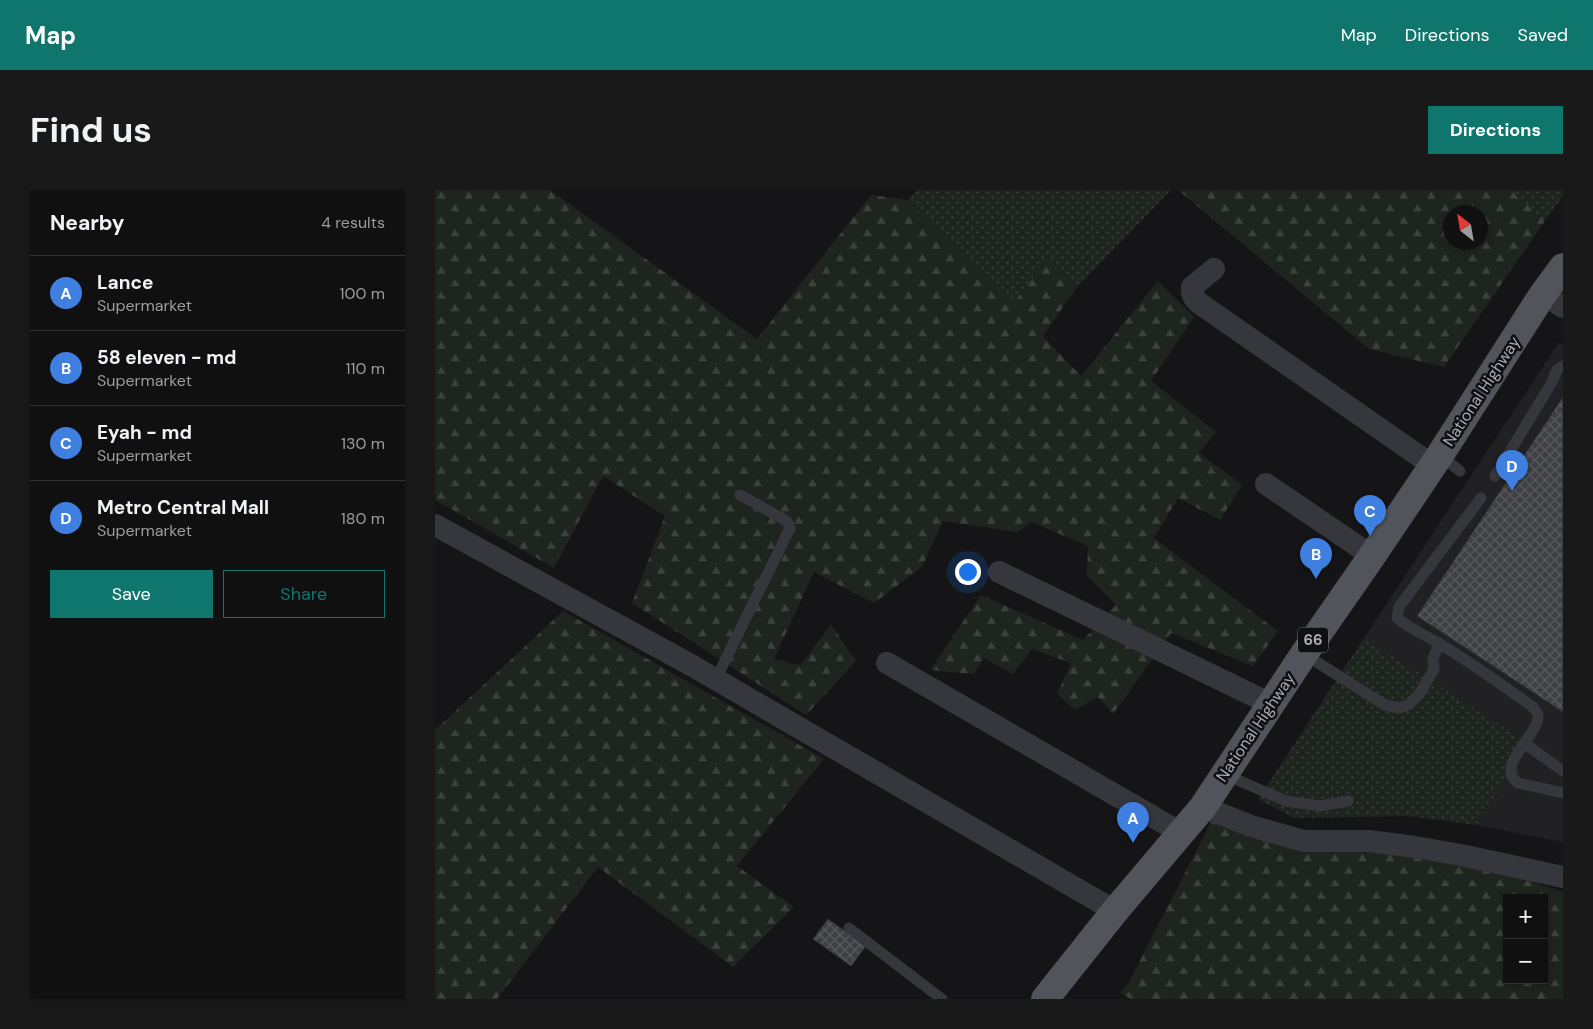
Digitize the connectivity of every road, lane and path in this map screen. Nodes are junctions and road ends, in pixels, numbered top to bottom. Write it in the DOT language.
graph roads {
  1 [pos="1563,267"];
  2 [pos="1214,270"];
  3 [pos="1553,301"];
  4 [pos="1563,366"];
  5 [pos="1444,463"];
  6 [pos="1495,476"];
  7 [pos="1266,484"];
  8 [pos="740,495"];
  9 [pos="1481,498"];
  10 [pos="435,525"];
  11 [pos="1372,556"];
  12 [pos="999,572"];
  13 [pos="1439,643"];
  14 [pos="1304,654"];
  15 [pos="887,663"];
  16 [pos="716,679"];
  17 [pos="1271,704"];
  18 [pos="1524,743"];
  19 [pos="1563,771"];
  20 [pos="1224,774"];
  21 [pos="1563,793"];
  22 [pos="1348,801"];
  23 [pos="1203,807"];
  24 [pos="1181,833"];
  25 [pos="1563,877"];
  26 [pos="1115,911"];
  27 [pos="849,928"];
  28 [pos="942,999"];
  29 [pos="1045,999"];
  1 -- 3 [label="main road, National Highway / 66"];
  2 -- 5 [label="street"];
  3 -- 5 [label="main road, National Highway / 66"];
  4 -- 6 [label="lane"];
  5 -- 11 [label="main road, National Highway / 66"];
  7 -- 11 [label="street"];
  8 -- 16 [label="lane"];
  9 -- 13 [label="lane"];
  10 -- 16 [label="street"];
  11 -- 14 [label="main road, National Highway / 66"];
  12 -- 17 [label="street"];
  13 -- 14 [label="lane"];
  13 -- 18 [label="lane"];
  14 -- 17 [label="main road, National Highway / 66"];
  15 -- 24 [label="street"];
  16 -- 26 [label="street"];
  17 -- 20 [label="main road, National Highway / 66"];
  18 -- 19 [label="lane"];
  18 -- 21 [label="lane"];
  20 -- 22 [label="lane"];
  20 -- 23 [label="main road, National Highway / 66"];
  23 -- 24 [label="main road, National Highway / 66"];
  23 -- 25 [label="street"];
  24 -- 26 [label="main road, National Highway / 66"];
  26 -- 29 [label="main road, National Highway / 66"];
  27 -- 28 [label="lane"];
}
